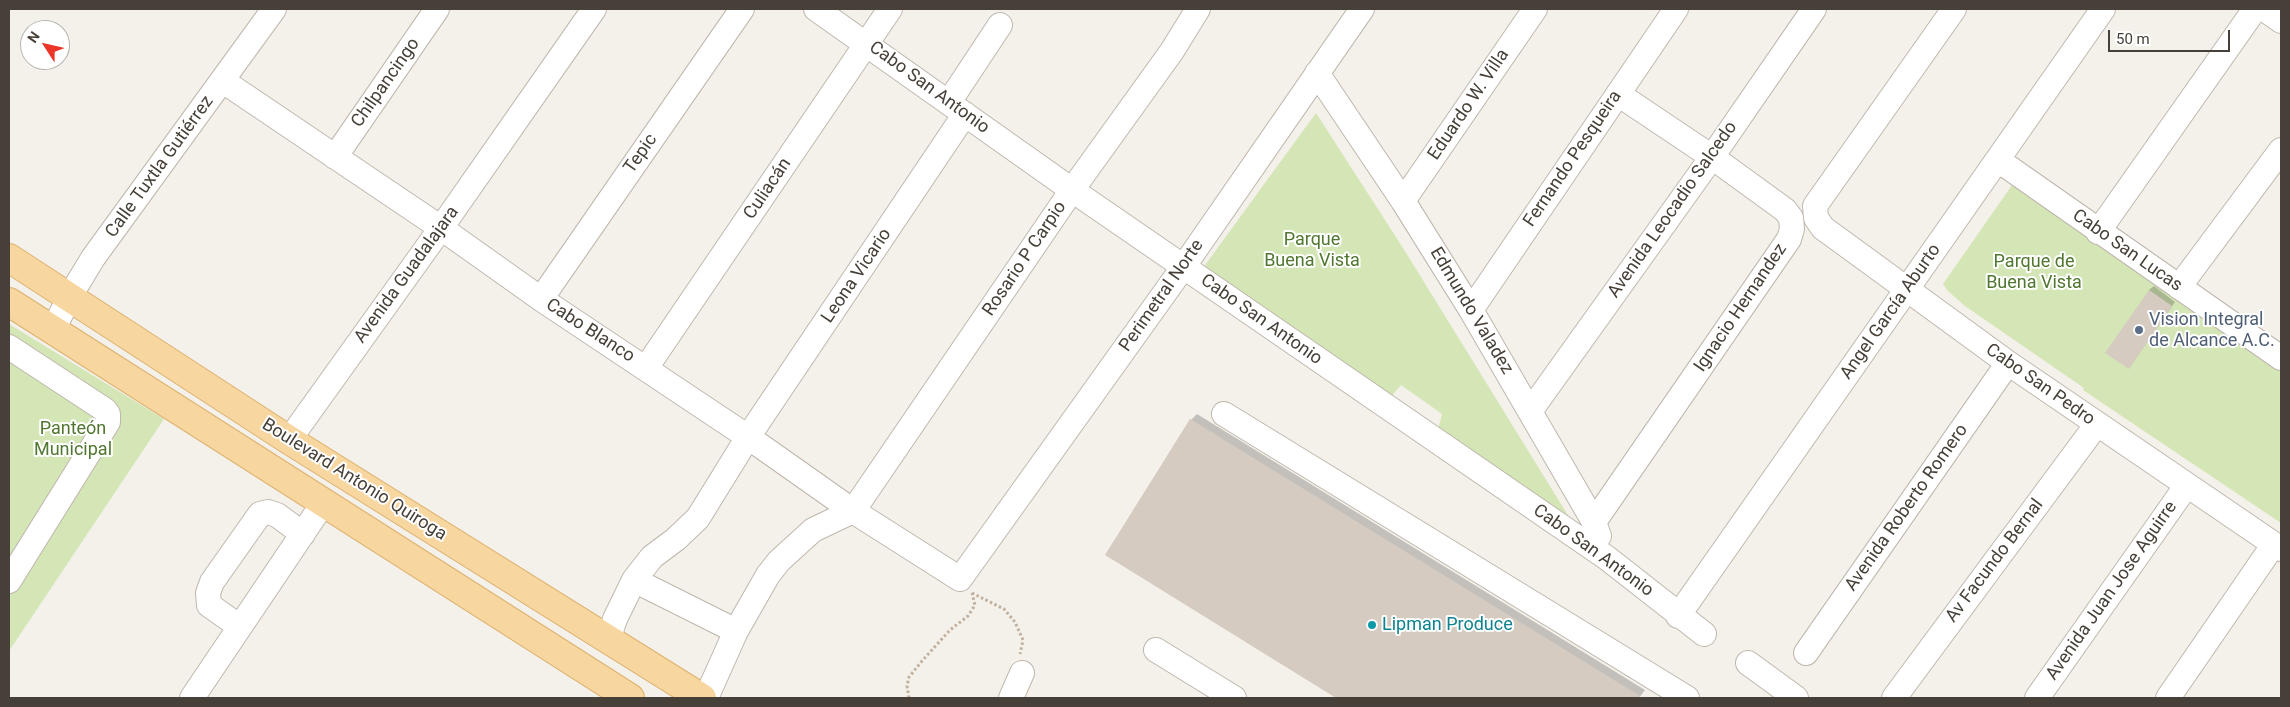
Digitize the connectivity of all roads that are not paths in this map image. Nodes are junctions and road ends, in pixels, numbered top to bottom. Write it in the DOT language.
graph roads {
  1 [pos="274,9"];
  2 [pos="437,9"];
  3 [pos="594,9"];
  4 [pos="742,9"];
  5 [pos="816,9"];
  6 [pos="890,9"];
  7 [pos="1198,9"];
  8 [pos="1362,9"];
  9 [pos="1535,9"];
  10 [pos="1676,9"];
  11 [pos="1814,9"];
  12 [pos="1954,9"];
  13 [pos="2102,9"];
  14 [pos="2255,9"];
  15 [pos="2264,9"];
  16 [pos="2281,21"];
  17 [pos="1000,25"];
  18 [pos="867,43"];
  19 [pos="1317,73"];
  20 [pos="223,81"];
  21 [pos="1618,94"];
  22 [pos="957,108"];
  23 [pos="2281,150"];
  24 [pos="335,157"];
  25 [pos="1712,157"];
  26 [pos="1998,160"];
  27 [pos="1072,190"];
  28 [pos="1403,201"];
  29 [pos="441,228"];
  30 [pos="2098,232"];
  31 [pos="9,258"];
  32 [pos="1184,266"];
  33 [pos="2179,287"];
  34 [pos="1907,289"];
  35 [pos="70,296"];
  36 [pos="541,299"];
  37 [pos="9,302"];
  38 [pos="1471,310"];
  39 [pos="53,330"];
  40 [pos="9,347"];
  41 [pos="2278,350"];
  42 [pos="2008,363"];
  43 [pos="646,368"];
  44 [pos="1531,410"];
  45 [pos="1224,414"];
  46 [pos="2097,424"];
  47 [pos="748,437"];
  48 [pos="289,440"];
  49 [pos="2187,485"];
  50 [pos="324,502"];
  51 [pos="853,511"];
  52 [pos="1594,522"];
  53 [pos="303,534"];
  54 [pos="2278,547"];
  55 [pos="1608,558"];
  56 [pos="634,580"];
  57 [pos="9,581"];
  58 [pos="965,585"];
  59 [pos="1678,616"];
  60 [pos="240,627"];
  61 [pos="736,631"];
  62 [pos="1704,634"];
  63 [pos="608,640"];
  64 [pos="1156,650"];
  65 [pos="1806,653"];
  66 [pos="1748,663"];
  67 [pos="1022,674"];
  68 [pos="603,690"];
  69 [pos="192,698"];
  70 [pos="630,698"];
  71 [pos="702,698"];
  72 [pos="706,698"];
  73 [pos="1012,698"];
  74 [pos="1234,698"];
  75 [pos="1687,698"];
  76 [pos="1796,698"];
  77 [pos="1894,698"];
  78 [pos="2037,698"];
  79 [pos="2168,698"];
  1 -- 20 [label="street, Calle Tuxtla Gutiérrez"];
  2 -- 24 [label="street, Chilpancingo"];
  3 -- 29 [label="street, Avenida Guadalajara"];
  4 -- 36 [label="street, Tepic"];
  5 -- 18 [label="street, Cabo San Antonio"];
  6 -- 18 [label="street, Culiacán"];
  7 -- 27 [label="street, Rosario P Carpio"];
  8 -- 19 [label="street, Perimetral Norte"];
  9 -- 28 [label="street, Eduardo W. Villa"];
  10 -- 21 [label="street, Fernando Pesqueira"];
  11 -- 25 [label="street, Avenida Leocadio Salcedo"];
  12 -- 34 [label="street, Cabo San Pedro"];
  13 -- 26 [label="street, Angel García Aburto"];
  14 -- 30 [label="street"];
  15 -- 16 [label="street"];
  17 -- 22 [label="street, Leona Vicario"];
  18 -- 22 [label="street, Cabo San Antonio"];
  18 -- 43 [label="street, Culiacán"];
  19 -- 28 [label="street, Edmundo Valadez"];
  19 -- 32 [label="street, Perimetral Norte"];
  20 -- 24 [label="street, Cabo Blanco"];
  20 -- 35 [label="street, Calle Tuxtla Gutiérrez"];
  21 -- 25 [label="street, Ignacio Hernandez"];
  21 -- 38 [label="street, Fernando Pesqueira"];
  22 -- 27 [label="street, Cabo San Antonio"];
  22 -- 47 [label="street, Leona Vicario"];
  23 -- 33 [label="street"];
  24 -- 29 [label="street, Cabo Blanco"];
  25 -- 44 [label="street, Avenida Leocadio Salcedo"];
  25 -- 52 [label="street, Ignacio Hernandez"];
  26 -- 30 [label="street, Cabo San Lucas"];
  26 -- 34 [label="street, Angel García Aburto"];
  27 -- 32 [label="street, Cabo San Antonio"];
  27 -- 51 [label="street, Rosario P Carpio"];
  28 -- 38 [label="street, Edmundo Valadez"];
  29 -- 36 [label="street, Cabo Blanco"];
  29 -- 48 [label="street, Avenida Guadalajara"];
  30 -- 33 [label="street, Cabo San Lucas"];
  31 -- 35 [label="main road, Boulevard Antonio Quiroga"];
  32 -- 55 [label="street, Cabo San Antonio"];
  32 -- 58 [label="street, Perimetral Norte"];
  33 -- 41 [label="street, Cabo San Lucas"];
  34 -- 42 [label="street, Cabo San Pedro"];
  34 -- 59 [label="street, Angel García Aburto"];
  35 -- 39 [label="street, Calle Tuxtla Gutiérrez"];
  35 -- 48 [label="main road, Boulevard Antonio Quiroga"];
  36 -- 43 [label="street, Cabo Blanco"];
  37 -- 39 [label="main road, Boulevard Antonio Quiroga"];
  38 -- 44 [label="street, Edmundo Valadez"];
  39 -- 50 [label="main road, Boulevard Antonio Quiroga"];
  40 -- 57 [label="street"];
  42 -- 46 [label="street, Cabo San Pedro"];
  42 -- 65 [label="street, Avenida Roberto Romero"];
  43 -- 47 [label="street, Cabo Blanco"];
  44 -- 52 [label="street, Edmundo Valadez"];
  45 -- 75 [label="street"];
  46 -- 49 [label="street, Cabo San Pedro"];
  46 -- 77 [label="street, Av Facundo Bernal"];
  47 -- 51 [label="street, Cabo Blanco"];
  47 -- 56 [label="street, Leona Vicario"];
  48 -- 63 [label="main road, Boulevard Antonio Quiroga"];
  49 -- 54 [label="street, Cabo San Pedro"];
  49 -- 78 [label="street, Avenida Juan Jose Aguirre"];
  50 -- 53 [label="street"];
  50 -- 68 [label="main road, Boulevard Antonio Quiroga"];
  51 -- 58 [label="street, Cabo Blanco"];
  51 -- 61 [label="street"];
  52 -- 55 [label="street, Edmundo Valadez"];
  53 -- 60 [label="street"];
  53 -- 60 [label="street"];
  54 -- 79 [label="street"];
  55 -- 59 [label="street, Cabo San Antonio"];
  56 -- 61 [label="street"];
  56 -- 63 [label="street, Leona Vicario"];
  59 -- 62 [label="street, Cabo San Antonio"];
  60 -- 69 [label="street"];
  61 -- 72 [label="street"];
  63 -- 71 [label="main road, Boulevard Antonio Quiroga"];
  64 -- 74 [label="street"];
  66 -- 76 [label="street"];
  67 -- 73 [label="street"];
  68 -- 70 [label="main road, Boulevard Antonio Quiroga"];
}
